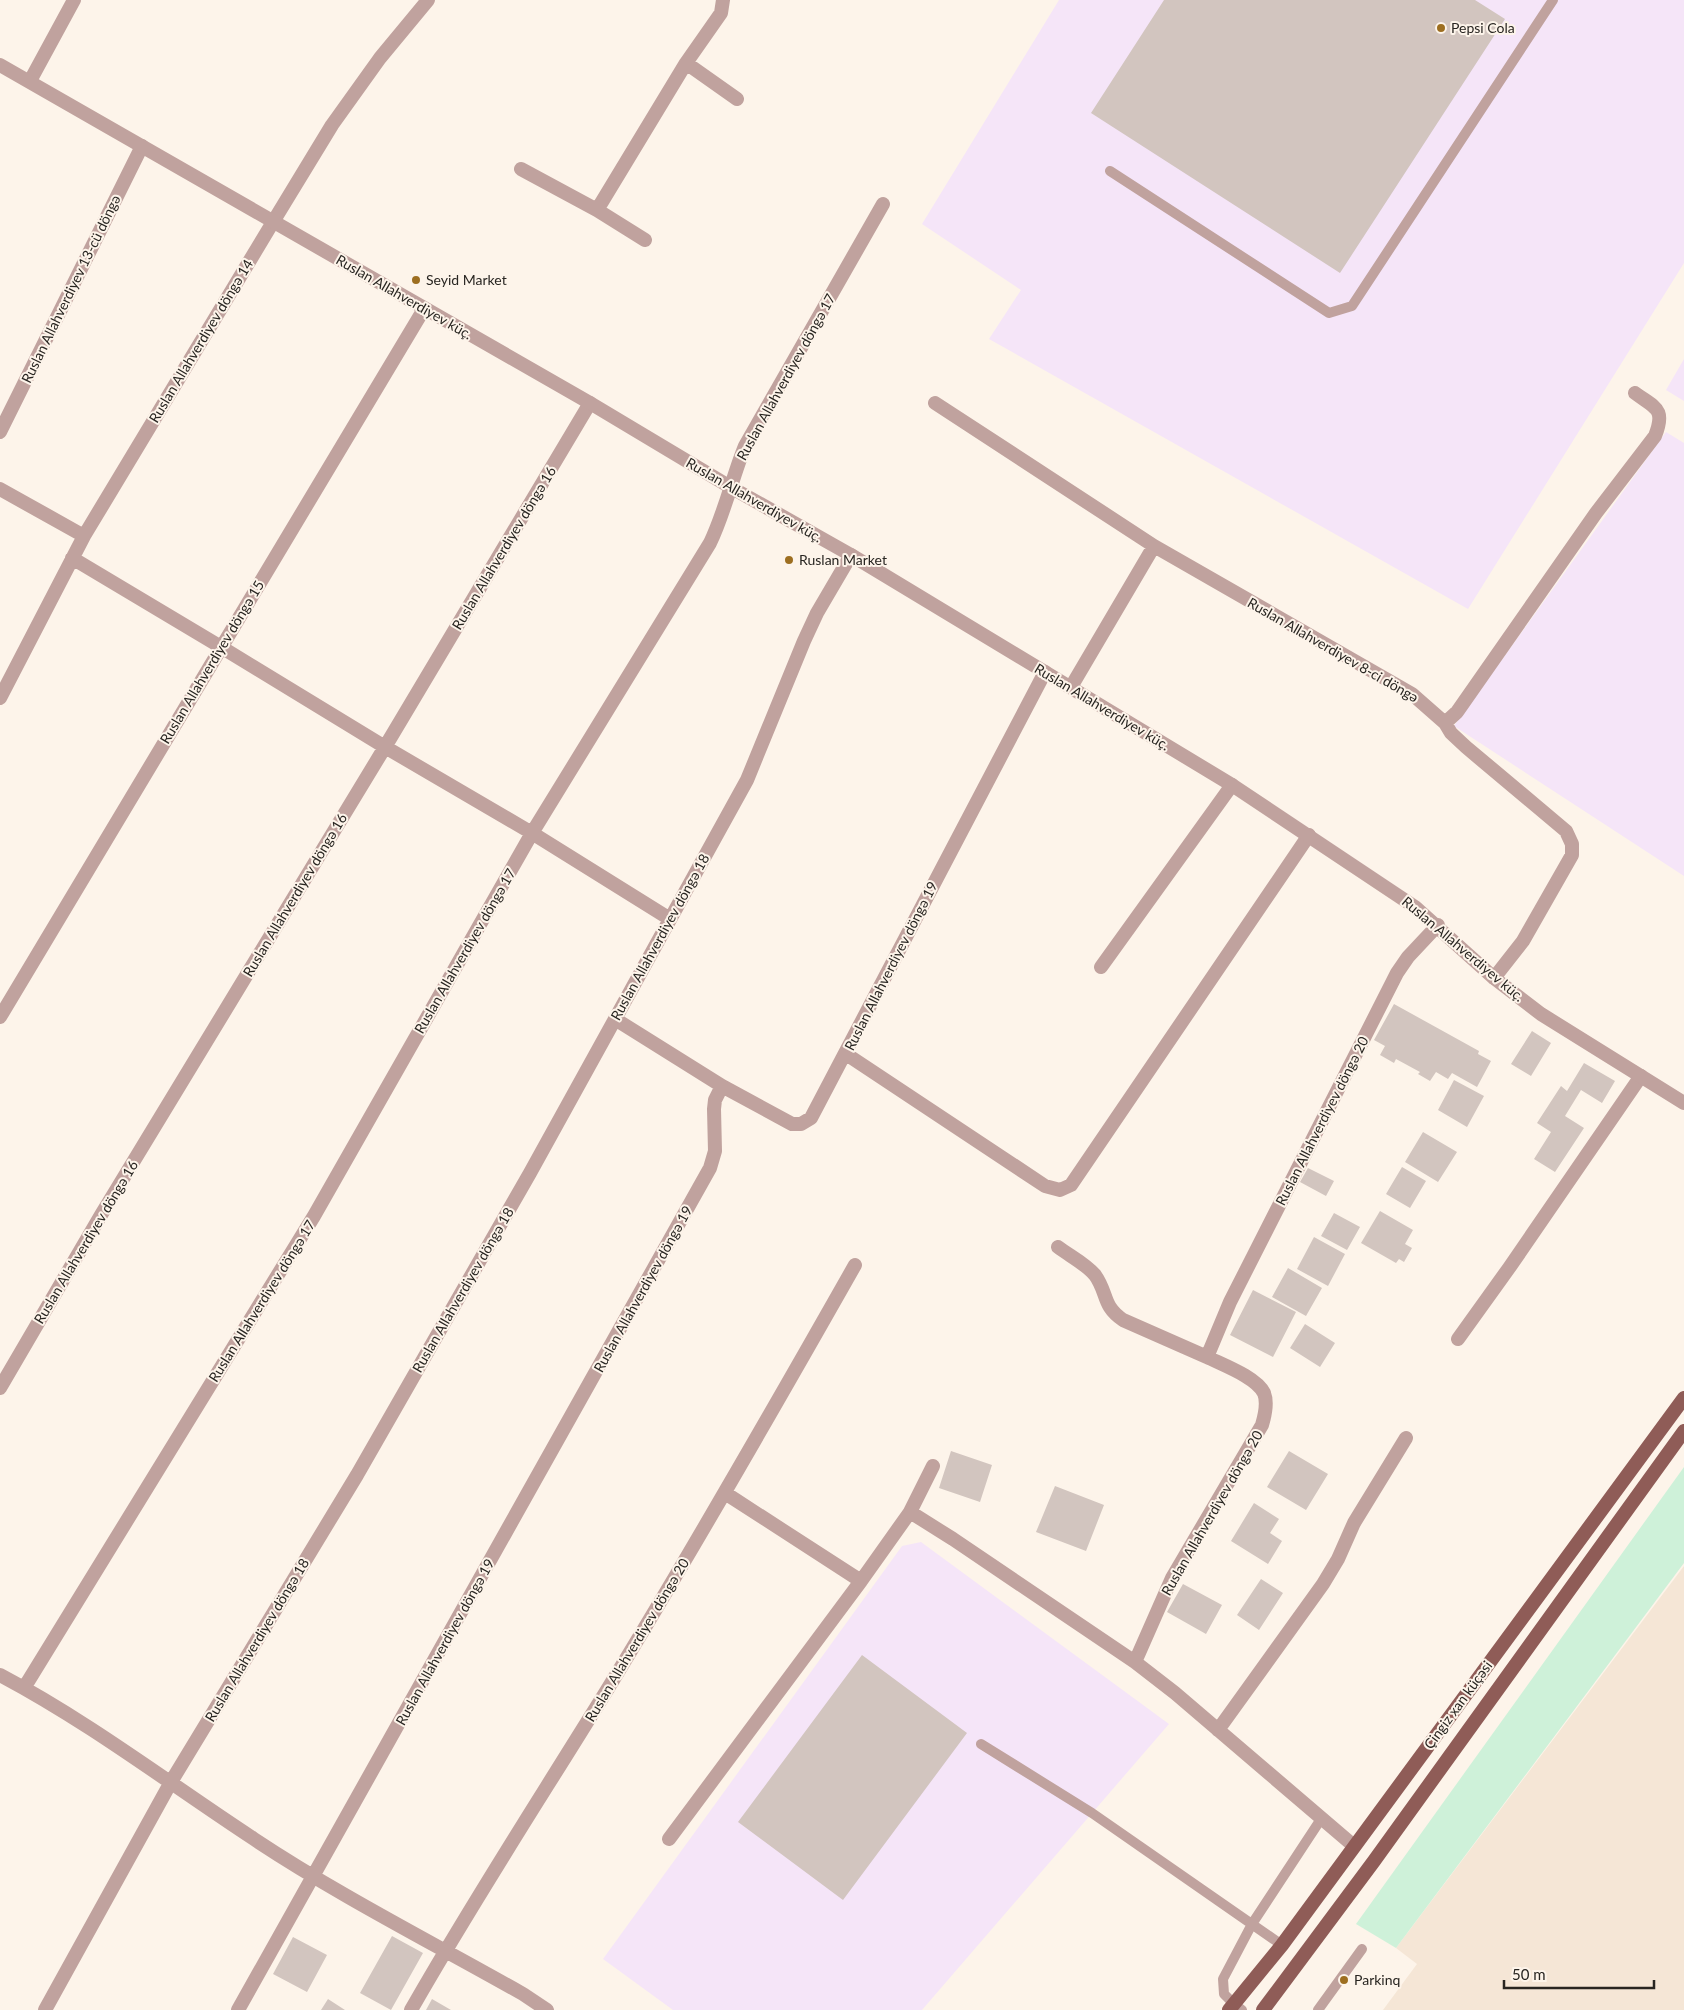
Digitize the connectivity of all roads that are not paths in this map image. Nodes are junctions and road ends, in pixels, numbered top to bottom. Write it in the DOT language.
graph roads {
  1 [pos="74,0"];
  2 [pos="428,0"];
  3 [pos="723,0"];
  4 [pos="1553,0"];
  5 [pos="686,63"];
  6 [pos="0,65"];
  7 [pos="30,82"];
  8 [pos="737,99"];
  9 [pos="142,146"];
  10 [pos="521,168"];
  11 [pos="1110,171"];
  12 [pos="883,204"];
  13 [pos="596,210"];
  14 [pos="272,222"];
  15 [pos="645,240"];
  16 [pos="424,309"];
  17 [pos="1635,393"];
  18 [pos="590,403"];
  19 [pos="935,404"];
  20 [pos="0,432"];
  21 [pos="732,488"];
  22 [pos="0,489"];
  23 [pos="84,536"];
  24 [pos="1154,546"];
  25 [pos="851,556"];
  26 [pos="72,558"];
  27 [pos="221,647"];
  28 [pos="1044,672"];
  29 [pos="1071,687"];
  30 [pos="0,698"];
  31 [pos="1445,723"];
  32 [pos="385,747"];
  33 [pos="1232,785"];
  34 [pos="532,833"];
  35 [pos="1308,835"];
  36 [pos="670,919"];
  37 [pos="1438,925"];
  38 [pos="1101,967"];
  39 [pos="1494,978"];
  40 [pos="0,1017"];
  41 [pos="615,1019"];
  42 [pos="846,1054"];
  43 [pos="1641,1076"];
  44 [pos="722,1086"];
  45 [pos="1684,1103"];
  46 [pos="1058,1248"];
  47 [pos="855,1265"];
  48 [pos="1458,1339"];
  49 [pos="1207,1357"];
  50 [pos="0,1388"];
  51 [pos="1684,1398"];
  52 [pos="1684,1431"];
  53 [pos="1406,1438"];
  54 [pos="933,1466"];
  55 [pos="725,1493"];
  56 [pos="910,1512"];
  57 [pos="861,1580"];
  58 [pos="1135,1662"];
  59 [pos="0,1675"];
  60 [pos="24,1688"];
  61 [pos="1218,1730"];
  62 [pos="982,1744"];
  63 [pos="171,1782"];
  64 [pos="1321,1819"];
  65 [pos="669,1839"];
  66 [pos="1354,1846"];
  67 [pos="314,1877"];
  68 [pos="1252,1924"];
  69 [pos="1282,1945"];
  70 [pos="1362,1949"];
  71 [pos="445,1950"];
  72 [pos="1235,2008"];
  73 [pos="45,2010"];
  74 [pos="238,2010"];
  75 [pos="411,2010"];
  76 [pos="547,2010"];
  77 [pos="1263,2010"];
  78 [pos="1318,2010"];
  1 -- 7 [label="street"];
  2 -- 14 [label="street, Ruslan Allahverdiyev döngə 14"];
  3 -- 5 [label="street"];
  4 -- 11 [label="lane"];
  5 -- 8 [label="street"];
  5 -- 13 [label="street"];
  6 -- 7 [label="street, Ruslan Allahverdiyev küç."];
  7 -- 9 [label="street, Ruslan Allahverdiyev küç."];
  9 -- 14 [label="street, Ruslan Allahverdiyev küç."];
  9 -- 20 [label="street, Ruslan Allahverdiyev 13-cü döngə"];
  10 -- 13 [label="street"];
  12 -- 21 [label="street, Ruslan Allahverdiyev döngə 17"];
  13 -- 15 [label="street"];
  14 -- 16 [label="street, Ruslan Allahverdiyev küç."];
  14 -- 23 [label="street, Ruslan Allahverdiyev döngə 14"];
  16 -- 18 [label="street, Ruslan Allahverdiyev küç."];
  16 -- 27 [label="street, Ruslan Allahverdiyev döngə 15"];
  17 -- 31 [label="street"];
  18 -- 21 [label="street, Ruslan Allahverdiyev küç."];
  18 -- 32 [label="street, Ruslan Allahverdiyev döngə 16"];
  19 -- 24 [label="street, Ruslan Allahverdiyev 8-ci döngə"];
  21 -- 25 [label="street, Ruslan Allahverdiyev küç."];
  21 -- 34 [label="street, Ruslan Allahverdiyev döngə 17"];
  22 -- 23 [label="street"];
  23 -- 26 [label="street, Ruslan Allahverdiyev döngə 14"];
  24 -- 29 [label="street"];
  24 -- 31 [label="street, Ruslan Allahverdiyev 8-ci döngə"];
  25 -- 28 [label="street, Ruslan Allahverdiyev küç."];
  25 -- 36 [label="street, Ruslan Allahverdiyev döngə 18"];
  26 -- 27 [label="street"];
  26 -- 30 [label="street, Ruslan Allahverdiyev döngə 14"];
  27 -- 32 [label="street"];
  27 -- 40 [label="street, Ruslan Allahverdiyev döngə 15"];
  28 -- 29 [label="street, Ruslan Allahverdiyev küç."];
  28 -- 42 [label="street, Ruslan Allahverdiyev döngə 19"];
  29 -- 33 [label="street, Ruslan Allahverdiyev küç."];
  31 -- 39 [label="street, Ruslan Allahverdiyev 8-ci döngə"];
  32 -- 34 [label="street"];
  32 -- 50 [label="street, Ruslan Allahverdiyev döngə 16"];
  33 -- 35 [label="street, Ruslan Allahverdiyev küç."];
  33 -- 38 [label="street"];
  34 -- 36 [label="street"];
  34 -- 60 [label="street, Ruslan Allahverdiyev döngə 17"];
  35 -- 37 [label="street, Ruslan Allahverdiyev küç."];
  35 -- 42 [label="street"];
  36 -- 41 [label="street, Ruslan Allahverdiyev döngə 18"];
  37 -- 39 [label="street, Ruslan Allahverdiyev küç."];
  37 -- 49 [label="street, Ruslan Allahverdiyev döngə 20"];
  39 -- 43 [label="street, Ruslan Allahverdiyev küç."];
  41 -- 44 [label="street"];
  41 -- 63 [label="street, Ruslan Allahverdiyev döngə 18"];
  42 -- 44 [label="street, Ruslan Allahverdiyev döngə 19"];
  43 -- 45 [label="street, Ruslan Allahverdiyev küç."];
  43 -- 48 [label="street"];
  44 -- 67 [label="street, Ruslan Allahverdiyev döngə 19"];
  46 -- 49 [label="street"];
  47 -- 55 [label="street, Ruslan Allahverdiyev döngə 20"];
  49 -- 58 [label="street, Ruslan Allahverdiyev döngə 20"];
  51 -- 66 [label="main road, Çingiz xan küçəsi"];
  52 -- 77 [label="main road, Çingiz xan küçəsi"];
  53 -- 61 [label="street"];
  54 -- 56 [label="street"];
  55 -- 57 [label="street"];
  55 -- 71 [label="street, Ruslan Allahverdiyev döngə 20"];
  56 -- 57 [label="street"];
  56 -- 58 [label="street"];
  57 -- 65 [label="street"];
  58 -- 61 [label="street"];
  59 -- 60 [label="street"];
  60 -- 63 [label="street"];
  61 -- 64 [label="street"];
  62 -- 68 [label="lane"];
  63 -- 67 [label="street"];
  63 -- 73 [label="street, Ruslan Allahverdiyev döngə 18"];
  64 -- 66 [label="street"];
  64 -- 68 [label="lane"];
  66 -- 69 [label="main road, Çingiz xan küçəsi"];
  67 -- 71 [label="street"];
  67 -- 74 [label="street, Ruslan Allahverdiyev döngə 19"];
  68 -- 69 [label="lane"];
  68 -- 72 [label="lane"];
  69 -- 72 [label="main road, Çingiz xan küçəsi"];
  70 -- 78 [label="lane"];
  71 -- 75 [label="street, Ruslan Allahverdiyev döngə 20"];
  71 -- 76 [label="street"];
}
